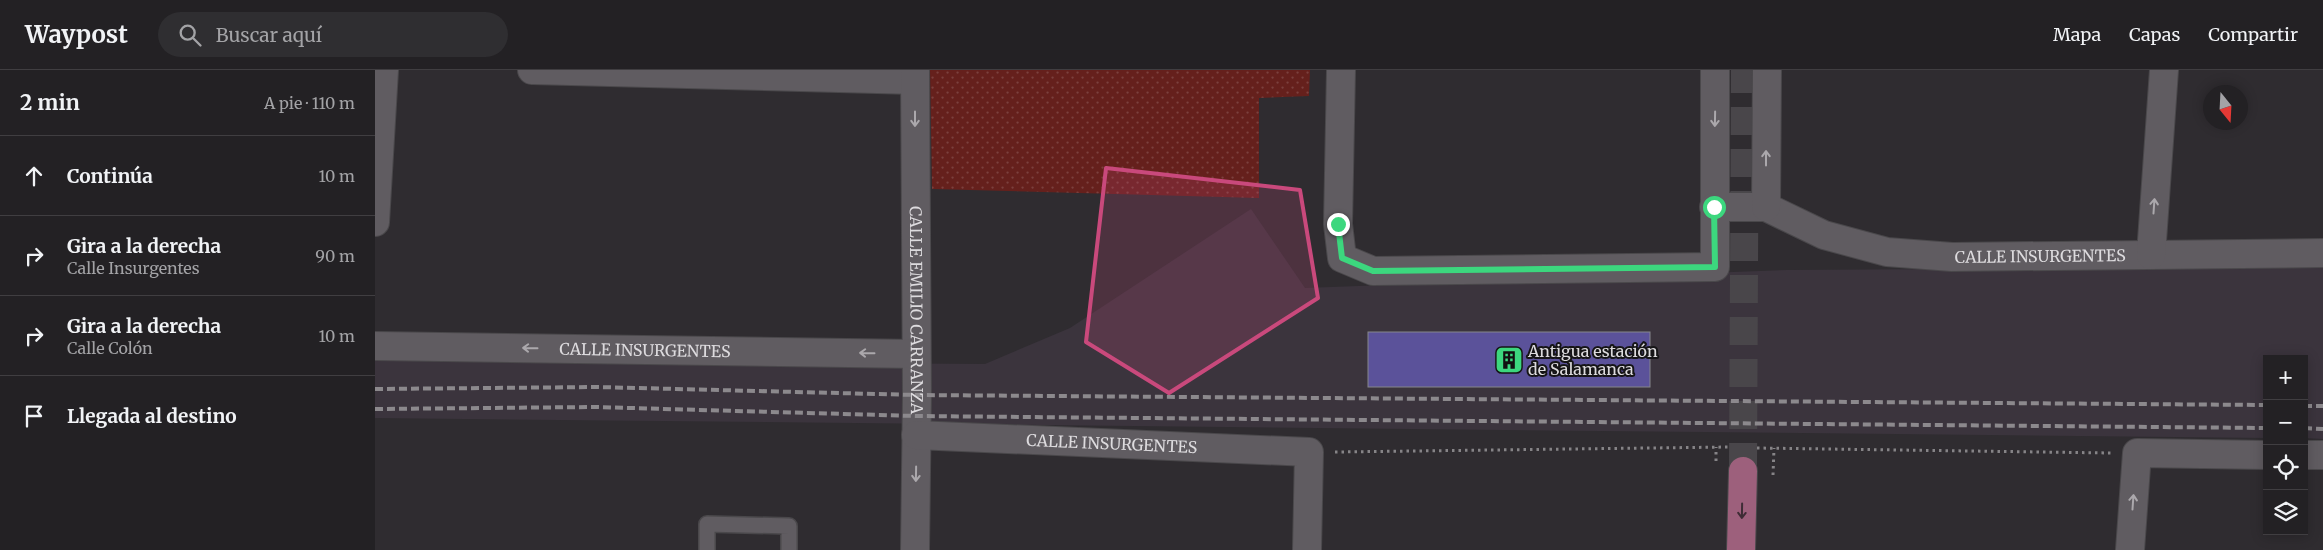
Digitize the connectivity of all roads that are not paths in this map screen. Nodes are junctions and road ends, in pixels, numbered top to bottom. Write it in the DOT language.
graph roads {
  1 [pos="383,70"];
  2 [pos="532,70"];
  3 [pos="1341,70"];
  4 [pos="1715,70"];
  5 [pos="1767,70"];
  6 [pos="2164,70"];
  7 [pos="915,75"];
  8 [pos="378,124"];
  9 [pos="1714,207"];
  10 [pos="1766,207"];
  11 [pos="375,222"];
  12 [pos="2323,253"];
  13 [pos="2151,255"];
  14 [pos="375,346"];
  15 [pos="916,354"];
  16 [pos="916,435"];
  17 [pos="2263,455"];
  18 [pos="2308,455"];
  19 [pos="2323,455"];
  20 [pos="1739,459"];
  21 [pos="707,550"];
  22 [pos="789,550"];
  23 [pos="915,550"];
  24 [pos="1307,550"];
  25 [pos="1741,550"];
  26 [pos="2130,550"];
  1 -- 8 [label="street"];
  2 -- 7 [label="street"];
  3 -- 9 [label="street"];
  4 -- 9 [label="street, one-way"];
  10 -- 5 [label="street, one-way"];
  13 -- 6 [label="street, one-way"];
  7 -- 15 [label="street, CALLE EMILIO CARRANZA, one-way"];
  8 -- 11 [label="street"];
  9 -- 10 [label="street"];
  10 -- 13 [label="street, CALLE INSURGENTES"];
  12 -- 13 [label="street, CALLE INSURGENTES"];
  15 -- 14 [label="street, CALLE INSURGENTES, one-way"];
  15 -- 16 [label="street, CALLE EMILIO CARRANZA"];
  16 -- 23 [label="street, CALLE EMILIO CARRANZA, one-way"];
  16 -- 24 [label="street, CALLE INSURGENTES"];
  26 -- 17 [label="street, one-way"];
  18 -- 19 [label="street"];
  20 -- 25 [label="main road, one-way"];
  21 -- 22 [label="lane"];
}
